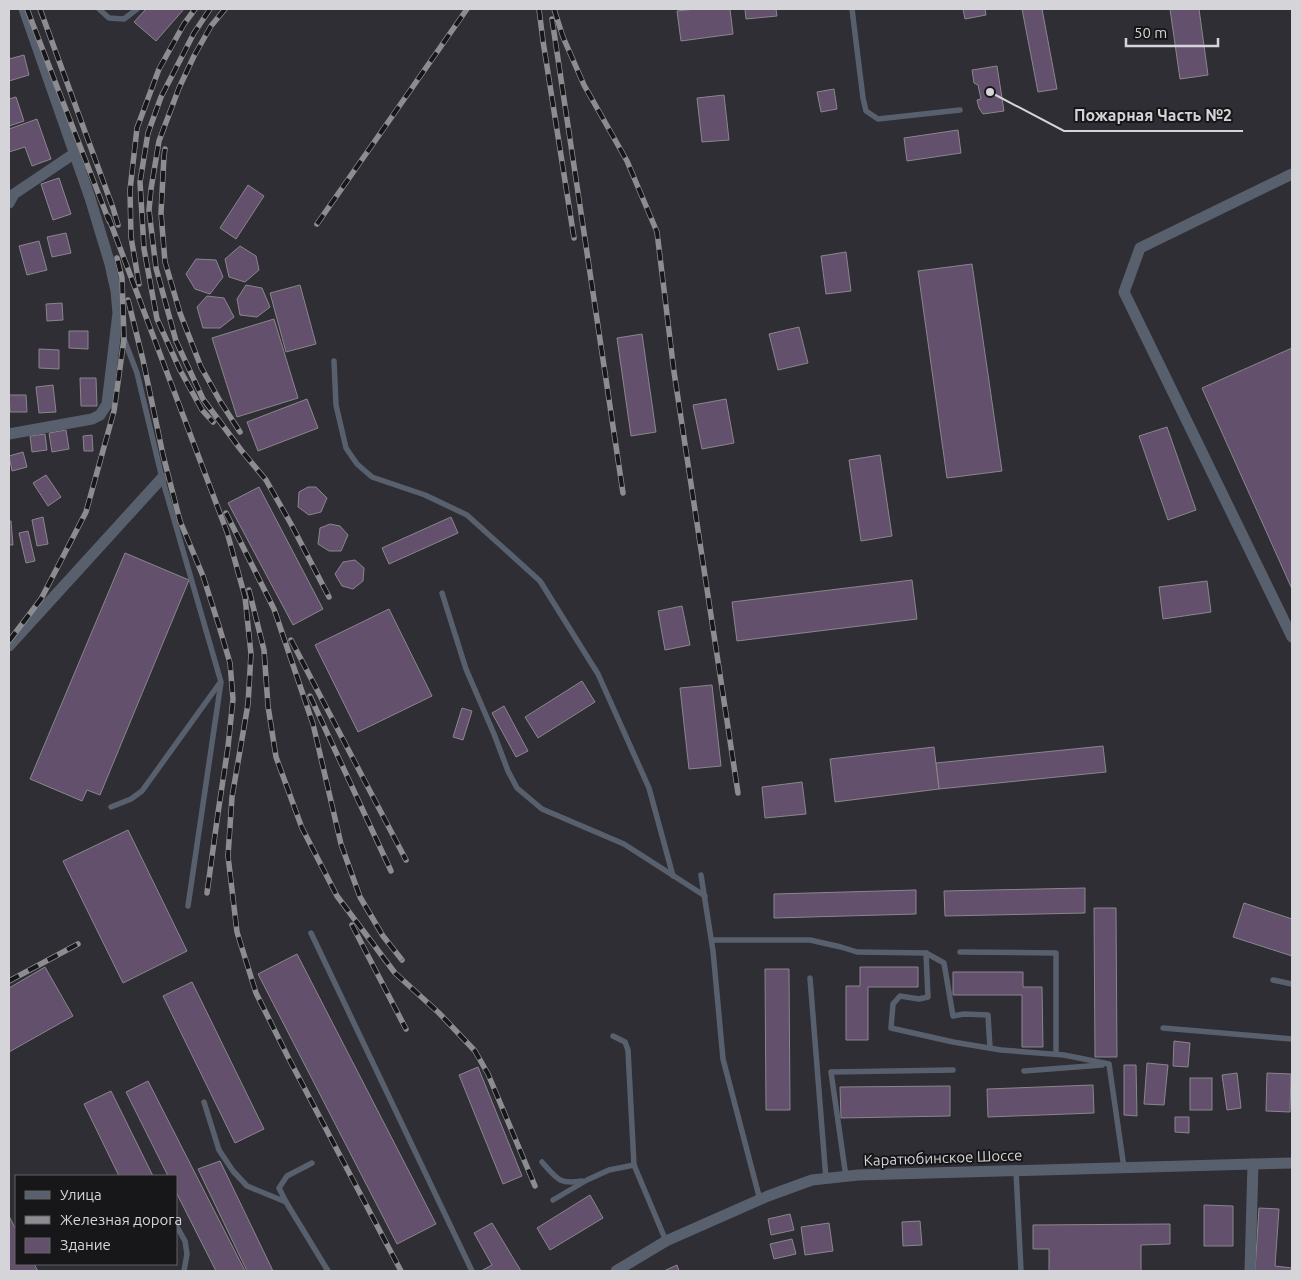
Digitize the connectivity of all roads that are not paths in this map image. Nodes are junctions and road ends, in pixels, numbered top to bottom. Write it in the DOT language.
graph roads {
  1 [pos="24,9"];
  2 [pos="99,9"];
  3 [pos="136,9"];
  4 [pos="852,9"];
  5 [pos="960,110"];
  6 [pos="75,153"];
  7 [pos="1292,174"];
  8 [pos="9,203"];
  9 [pos="118,313"];
  10 [pos="334,362"];
  11 [pos="9,434"];
  12 [pos="162,478"];
  13 [pos="442,593"];
  14 [pos="1292,637"];
  15 [pos="9,646"];
  16 [pos="221,682"];
  17 [pos="111,807"];
  18 [pos="702,874"];
  19 [pos="673,876"];
  20 [pos="705,896"];
  21 [pos="188,906"];
  22 [pos="311,933"];
  23 [pos="712,940"];
  24 [pos="960,952"];
  25 [pos="926,953"];
  26 [pos="810,978"];
  27 [pos="1273,980"];
  28 [pos="1292,984"];
  29 [pos="1163,1028"];
  30 [pos="613,1036"];
  31 [pos="1292,1039"];
  32 [pos="990,1048"];
  33 [pos="1056,1054"];
  34 [pos="1109,1064"];
  35 [pos="953,1070"];
  36 [pos="1024,1071"];
  37 [pos="204,1102"];
  38 [pos="542,1162"];
  39 [pos="312,1163"];
  40 [pos="1292,1163"];
  41 [pos="1253,1164"];
  42 [pos="634,1165"];
  43 [pos="1124,1168"];
  44 [pos="1016,1171"];
  45 [pos="846,1177"];
  46 [pos="826,1179"];
  47 [pos="587,1180"];
  48 [pos="553,1200"];
  49 [pos="760,1200"];
  50 [pos="286,1202"];
  51 [pos="178,1229"];
  52 [pos="666,1242"];
  53 [pos="184,1271"];
  54 [pos="328,1271"];
  55 [pos="472,1271"];
  56 [pos="616,1271"];
  57 [pos="1020,1271"];
  58 [pos="1250,1271"];
  1 -- 6 [label="street"];
  2 -- 3 [label="lane"];
  4 -- 5 [label="lane"];
  6 -- 8 [label="street"];
  6 -- 9 [label="street"];
  7 -- 14 [label="street"];
  9 -- 11 [label="street"];
  9 -- 12 [label="lane"];
  10 -- 19 [label="lane"];
  12 -- 15 [label="street"];
  12 -- 16 [label="lane"];
  13 -- 19 [label="lane"];
  16 -- 17 [label="lane"];
  16 -- 21 [label="lane"];
  18 -- 20 [label="lane"];
  19 -- 20 [label="lane"];
  20 -- 23 [label="lane"];
  22 -- 55 [label="lane"];
  23 -- 25 [label="lane"];
  23 -- 49 [label="lane"];
  24 -- 33 [label="lane"];
  25 -- 32 [label="lane"];
  25 -- 32 [label="lane"];
  26 -- 46 [label="lane"];
  27 -- 28 [label="lane"];
  29 -- 31 [label="lane"];
  30 -- 42 [label="lane"];
  32 -- 33 [label="lane"];
  33 -- 34 [label="lane"];
  34 -- 36 [label="lane"];
  34 -- 43 [label="lane"];
  35 -- 45 [label="lane"];
  37 -- 50 [label="lane"];
  38 -- 47 [label="lane"];
  39 -- 50 [label="lane"];
  40 -- 41 [label="street, Каратюбинское Шоссе"];
  41 -- 43 [label="street, Каратюбинское Шоссе"];
  41 -- 58 [label="street"];
  42 -- 47 [label="lane"];
  42 -- 52 [label="lane"];
  43 -- 44 [label="street, Каратюбинское Шоссе"];
  44 -- 45 [label="street, Каратюбинское Шоссе"];
  44 -- 57 [label="lane"];
  45 -- 46 [label="street, Каратюбинское Шоссе"];
  46 -- 49 [label="street, Каратюбинское Шоссе"];
  47 -- 48 [label="lane"];
  49 -- 52 [label="street, Каратюбинское Шоссе"];
  50 -- 54 [label="lane"];
  51 -- 53 [label="lane"];
  52 -- 56 [label="street, Каратюбинское Шоссе"];
}
